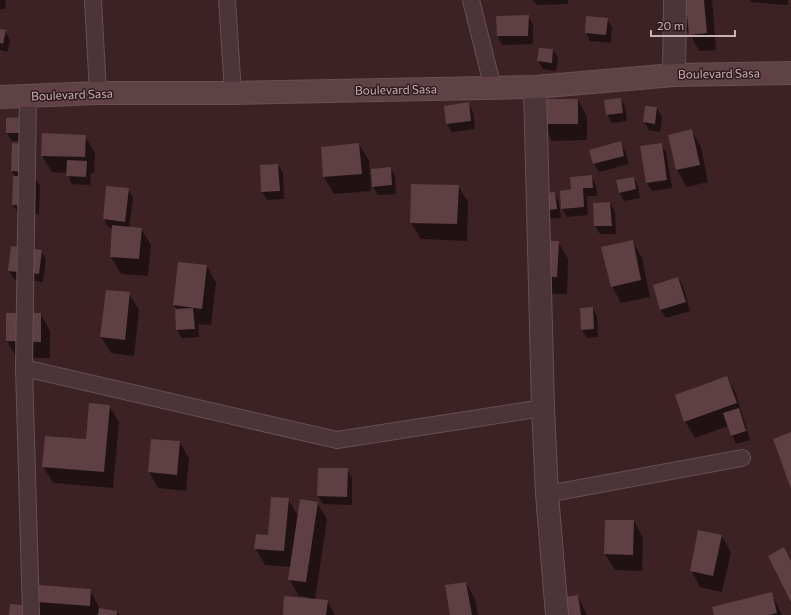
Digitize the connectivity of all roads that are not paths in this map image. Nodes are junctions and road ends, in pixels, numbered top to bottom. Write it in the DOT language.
graph roads {
  1 [pos="93,0"];
  2 [pos="227,0"];
  3 [pos="471,0"];
  4 [pos="676,0"];
  5 [pos="791,73"];
  6 [pos="674,75"];
  7 [pos="535,87"];
  8 [pos="493,88"];
  9 [pos="98,93"];
  10 [pos="233,93"];
  11 [pos="0,95"];
  12 [pos="28,97"];
  13 [pos="24,368"];
  14 [pos="543,408"];
  15 [pos="742,458"];
  16 [pos="548,494"];
  17 [pos="31,615"];
  18 [pos="557,615"];
  1 -- 9 [label="lane"];
  2 -- 10 [label="lane"];
  3 -- 8 [label="lane"];
  4 -- 6 [label="street"];
  5 -- 6 [label="street, Boulevard Sasa"];
  6 -- 7 [label="street, Boulevard Sasa"];
  7 -- 8 [label="street, Boulevard Sasa"];
  7 -- 14 [label="street"];
  8 -- 10 [label="street, Boulevard Sasa"];
  9 -- 10 [label="street, Boulevard Sasa"];
  9 -- 12 [label="street, Boulevard Sasa"];
  11 -- 12 [label="street, Boulevard Sasa"];
  12 -- 13 [label="lane"];
  13 -- 14 [label="lane"];
  13 -- 17 [label="lane"];
  14 -- 16 [label="street"];
  15 -- 16 [label="lane"];
  16 -- 18 [label="street"];
}
